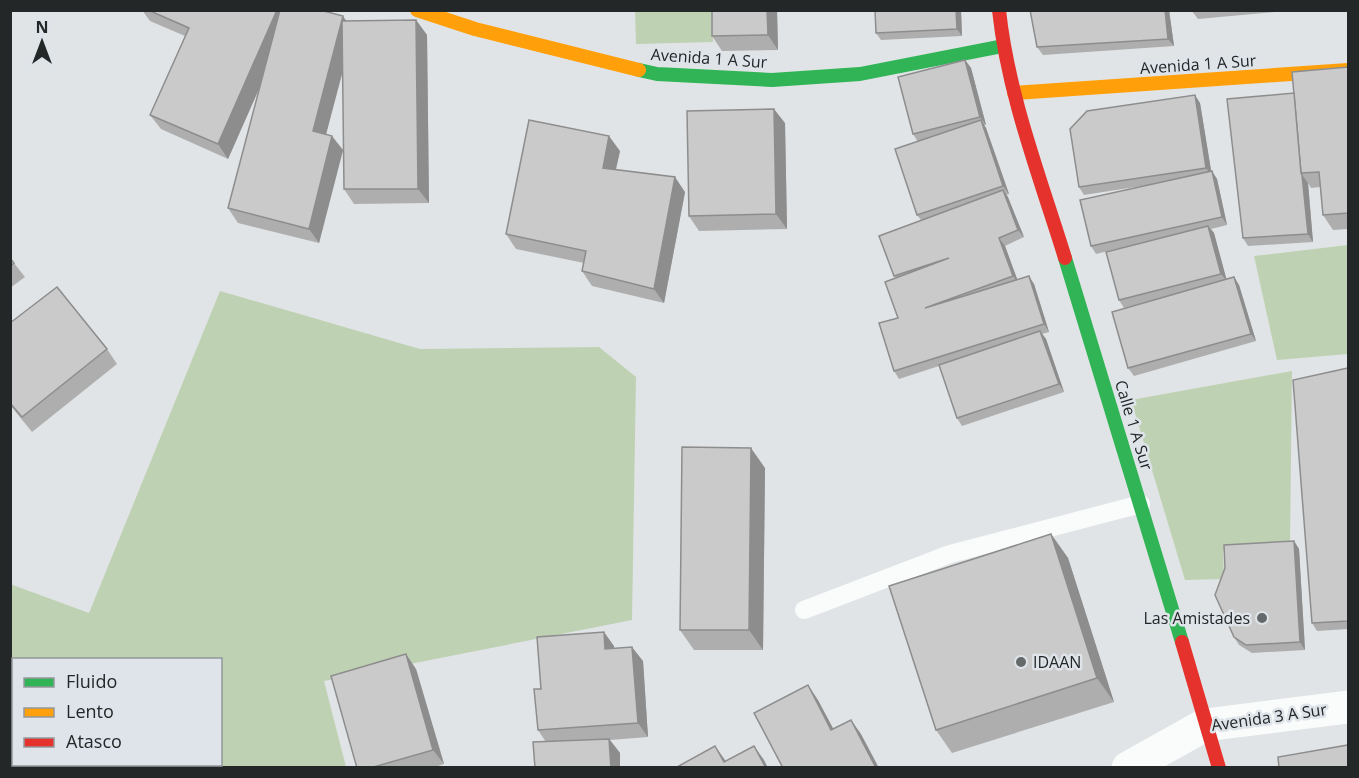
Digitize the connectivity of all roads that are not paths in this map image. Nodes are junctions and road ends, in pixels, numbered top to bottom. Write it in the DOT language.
graph roads {
  1 [pos="417,10"];
  2 [pos="999,10"];
  3 [pos="1003,46"];
  4 [pos="1348,70"];
  5 [pos="1014,93"];
  6 [pos="1141,504"];
  7 [pos="804,609"];
  8 [pos="1348,707"];
  9 [pos="1205,725"];
  10 [pos="1128,768"];
  11 [pos="1219,768"];
  1 -- 3 [label="street, Avenida 1 A Sur"];
  2 -- 3 [label="street, Calle 1 A Sur"];
  3 -- 5 [label="street, Calle 1 A Sur"];
  4 -- 5 [label="street, Avenida 1 A Sur"];
  5 -- 6 [label="street, Calle 1 A Sur"];
  6 -- 7 [label="lane"];
  6 -- 9 [label="street, Calle 1 A Sur"];
  8 -- 9 [label="street, Avenida 3 A Sur"];
  9 -- 10 [label="street, Avenida 3 A Sur"];
  9 -- 11 [label="street, Calle 1 A Sur"];
}
